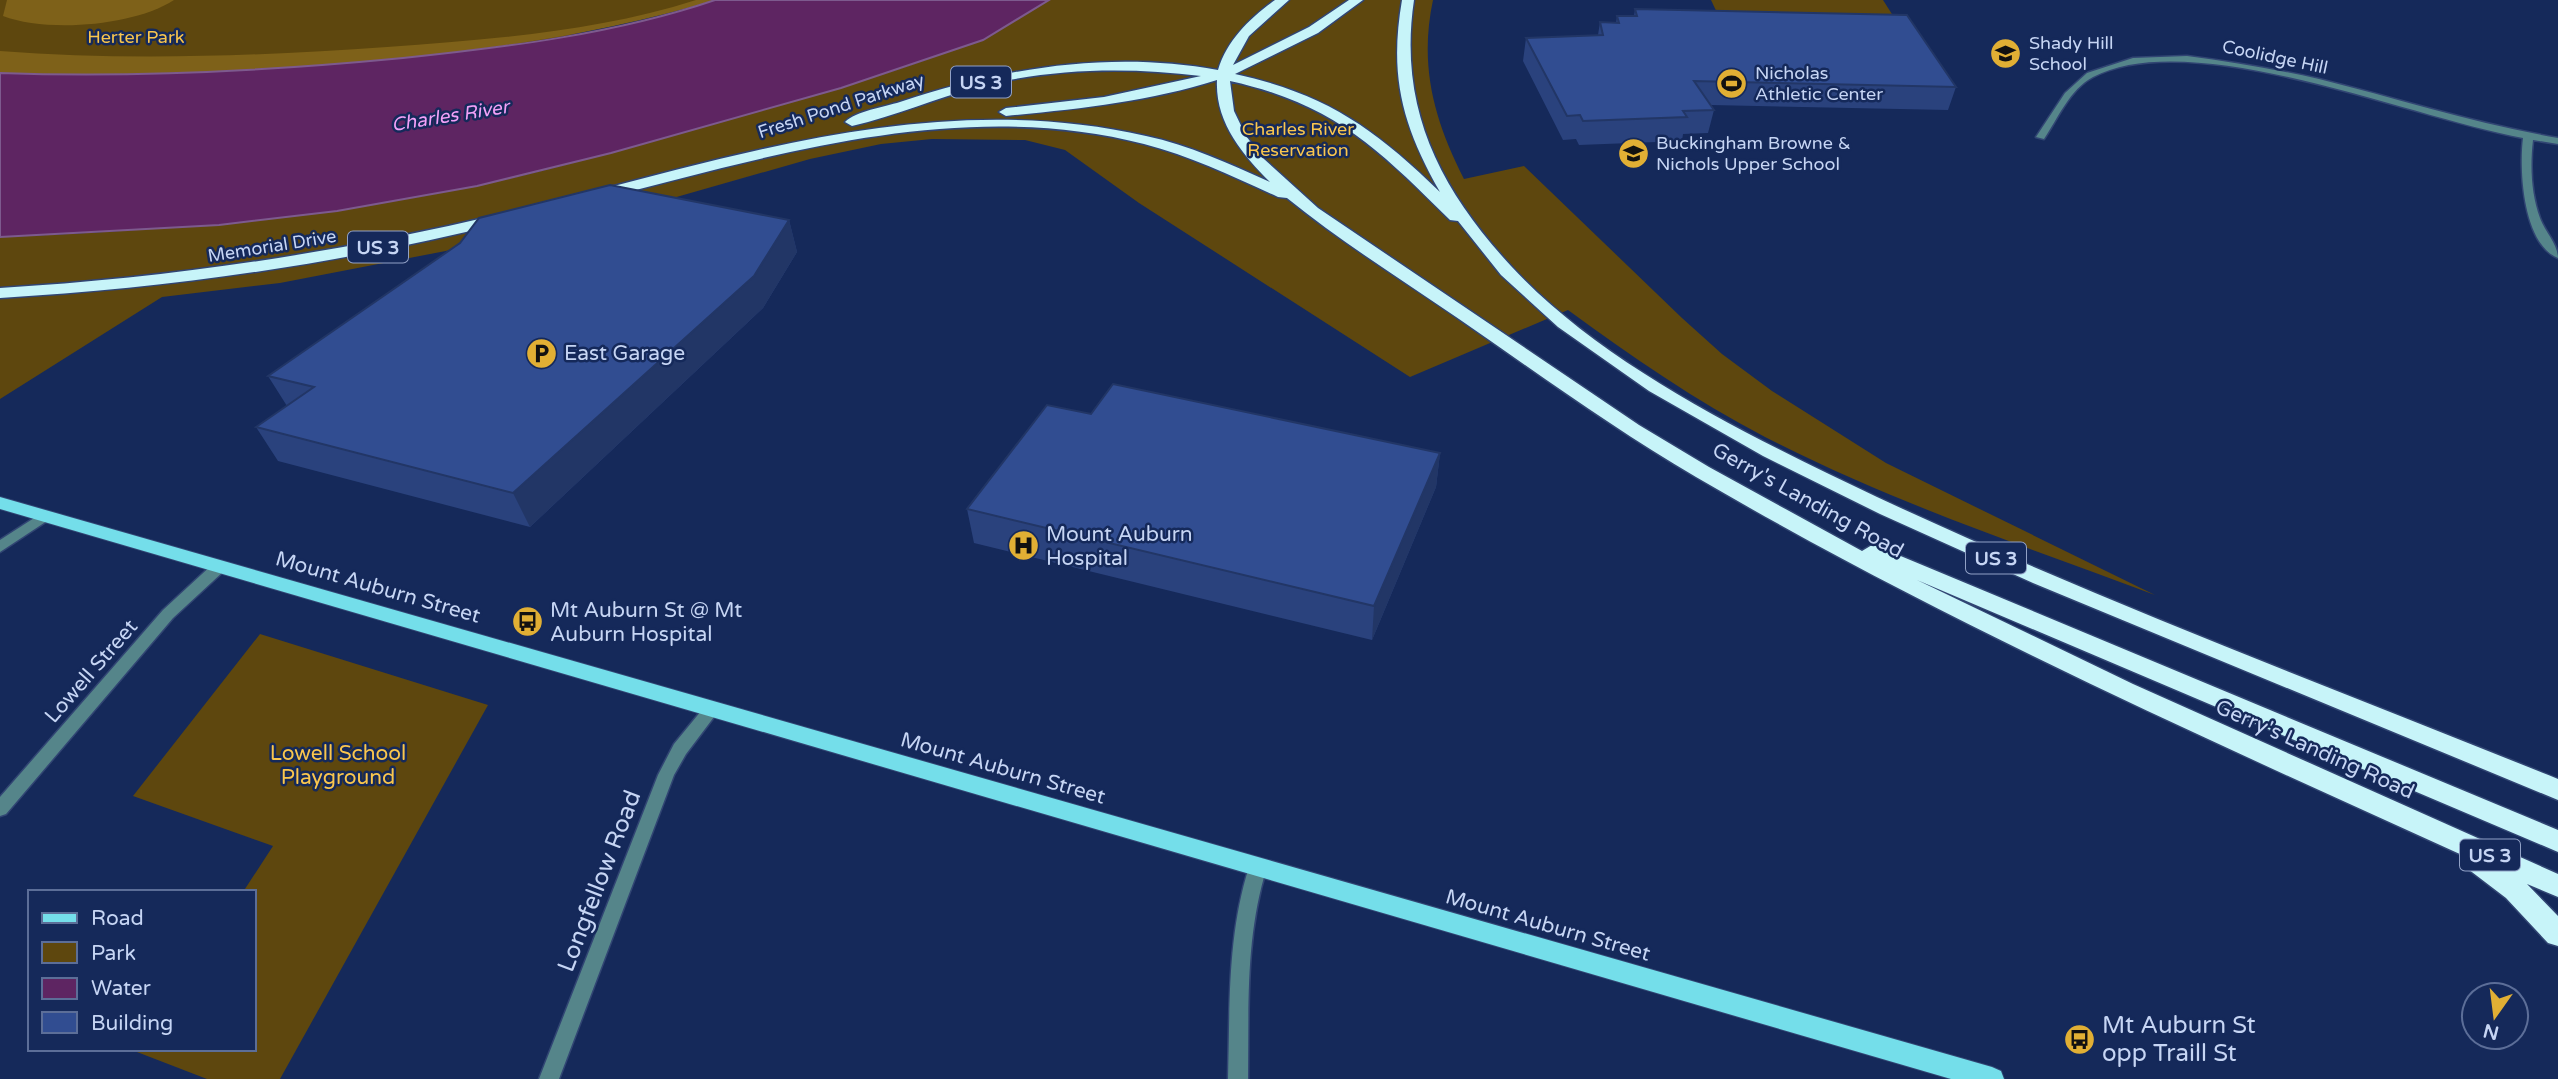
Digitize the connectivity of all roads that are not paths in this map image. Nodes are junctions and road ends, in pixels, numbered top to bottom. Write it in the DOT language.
graph roads {
  1 [pos="1283,0"];
  2 [pos="1357,0"];
  3 [pos="1408,0"];
  4 [pos="1222,76"];
  5 [pos="886,127"];
  6 [pos="2041,137"];
  7 [pos="2528,138"];
  8 [pos="2558,141"];
  9 [pos="749,155"];
  10 [pos="575,201"];
  11 [pos="521,214"];
  12 [pos="1324,218"];
  13 [pos="1483,242"];
  14 [pos="2558,255"];
  15 [pos="0,293"];
  16 [pos="1729,488"];
  17 [pos="0,503"];
  18 [pos="45,516"];
  19 [pos="0,547"];
  20 [pos="220,566"];
  21 [pos="712,709"];
  22 [pos="2558,790"];
  23 [pos="0,809"];
  24 [pos="2421,825"];
  25 [pos="2558,841"];
  26 [pos="1258,867"];
  27 [pos="2558,886"];
  28 [pos="2558,934"];
  29 [pos="549,1079"];
  30 [pos="1238,1079"];
  31 [pos="1992,1079"];
  1 -- 4 [label="highway"];
  2 -- 4 [label="highway"];
  3 -- 13 [label="highway, Gerry's Landing Road"];
  4 -- 5 [label="highway"];
  4 -- 9 [label="highway, Fresh Pond Parkway / US 3"];
  4 -- 12 [label="highway, Gerry's Landing Road"];
  4 -- 13 [label="highway, Fresh Pond Parkway / US 3"];
  5 -- 9 [label="highway, Fresh Pond Parkway / US 3"];
  5 -- 12 [label="highway, Fresh Pond Parkway / US 3"];
  6 -- 7 [label="street, Coolidge Hill"];
  7 -- 8 [label="street, Coolidge Hill"];
  7 -- 14 [label="street"];
  9 -- 10 [label="highway, US 3"];
  11 -- 15 [label="highway, Memorial Drive / US 3"];
  12 -- 16 [label="highway, Gerry's Landing Road / US 3"];
  13 -- 22 [label="highway, Gerry's Landing Road / US 3"];
  16 -- 24 [label="highway, Gerry's Landing Road / US 3"];
  16 -- 25 [label="highway"];
  17 -- 18 [label="main road, Mount Auburn Street"];
  18 -- 19 [label="street"];
  18 -- 20 [label="main road, Mount Auburn Street"];
  20 -- 21 [label="main road, Mount Auburn Street"];
  20 -- 23 [label="street, Lowell Street"];
  21 -- 26 [label="main road, Mount Auburn Street"];
  21 -- 29 [label="street, Longfellow Road"];
  24 -- 27 [label="highway, Gerry's Landing Road / US 3"];
  24 -- 28 [label="highway"];
  26 -- 30 [label="street"];
  26 -- 31 [label="main road, Mount Auburn Street"];
}
